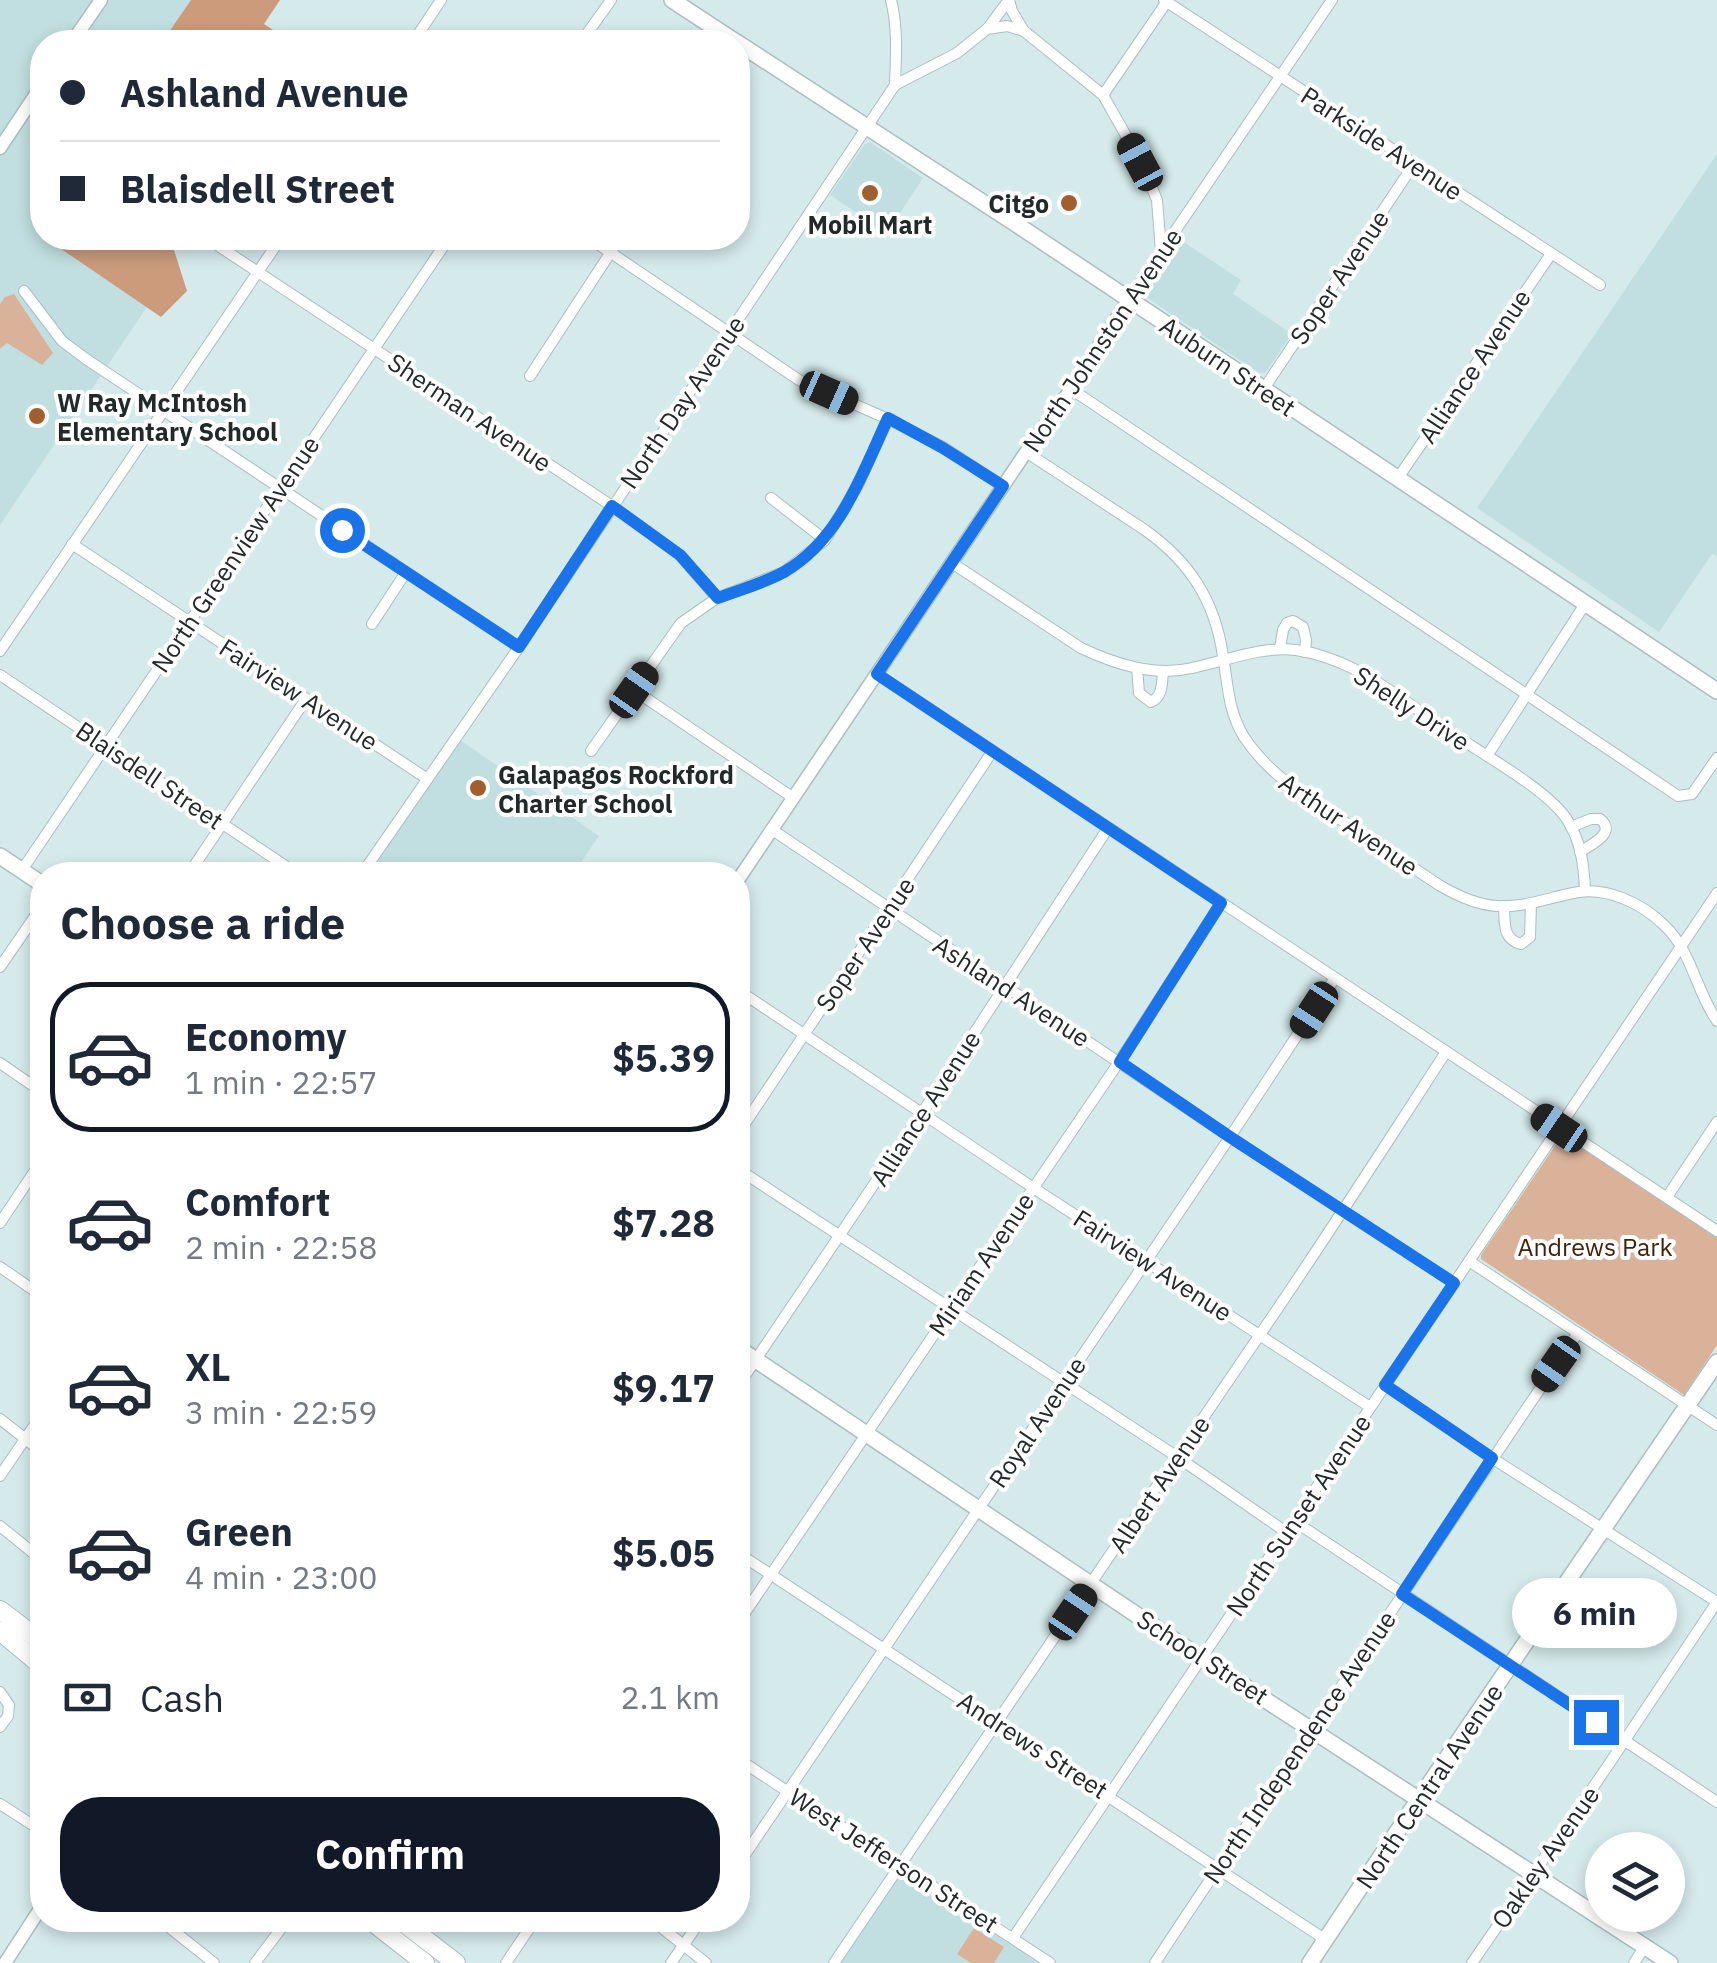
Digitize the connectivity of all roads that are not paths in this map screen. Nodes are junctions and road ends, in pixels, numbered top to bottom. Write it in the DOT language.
graph roads {
  1 [pos="100,0"];
  2 [pos="442,0"];
  3 [pos="610,0"];
  4 [pos="672,0"];
  5 [pos="892,0"];
  6 [pos="1166,0"];
  7 [pos="1332,0"];
  8 [pos="1009,1"];
  9 [pos="987,29"];
  10 [pos="80,30"];
  11 [pos="421,30"];
  12 [pos="589,30"];
  13 [pos="717,30"];
  14 [pos="1024,31"];
  15 [pos="750,51"];
  16 [pos="1281,76"];
  17 [pos="896,85"];
  18 [pos="1103,95"];
  19 [pos="30,103"];
  20 [pos="868,127"];
  21 [pos="0,148"];
  22 [pos="1414,164"];
  23 [pos="225,250"];
  24 [pos="273,250"];
  25 [pos="441,250"];
  26 [pos="607,250"];
  27 [pos="610,252"];
  28 [pos="1161,252"];
  29 [pos="1551,254"];
  30 [pos="258,272"];
  31 [pos="1600,285"];
  32 [pos="24,291"];
  33 [pos="1129,300"];
  34 [pos="730,331"];
  35 [pos="375,348"];
  36 [pos="530,376"];
  37 [pos="1071,389"];
  38 [pos="1263,390"];
  39 [pos="163,412"];
  40 [pos="888,418"];
  41 [pos="1026,452"];
  42 [pos="1398,478"];
  43 [pos="1003,486"];
  44 [pos="279,489"];
  45 [pos="771,498"];
  46 [pos="612,506"];
  47 [pos="824,540"];
  48 [pos="72,544"];
  49 [pos="952,562"];
  50 [pos="406,572"];
  51 [pos="718,598"];
  52 [pos="1585,604"];
  53 [pos="189,622"];
  54 [pos="372,624"];
  55 [pos="519,647"];
  56 [pos="1280,650"];
  57 [pos="0,652"];
  58 [pos="1305,652"];
  59 [pos="1224,659"];
  60 [pos="1138,668"];
  61 [pos="1163,670"];
  62 [pos="0,674"];
  63 [pos="877,674"];
  64 [pos="634,690"];
  65 [pos="1717,691"];
  66 [pos="1528,694"];
  67 [pos="306,698"];
  68 [pos="106,746"];
  69 [pos="591,751"];
  70 [pos="992,752"];
  71 [pos="1486,756"];
  72 [pos="1717,758"];
  73 [pos="426,778"];
  74 [pos="792,797"];
  75 [pos="222,824"];
  76 [pos="1571,827"];
  77 [pos="1108,828"];
  78 [pos="772,829"];
  79 [pos="1580,852"];
  80 [pos="0,856"];
  81 [pos="197,862"];
  82 [pos="280,862"];
  83 [pos="370,862"];
  84 [pos="750,862"];
  85 [pos="22,870"];
  86 [pos="30,876"];
  87 [pos="1585,891"];
  88 [pos="1717,892"];
  89 [pos="1221,903"];
  90 [pos="1532,903"];
  91 [pos="1504,906"];
  92 [pos="888,910"];
  93 [pos="30,923"];
  94 [pos="1682,945"];
  95 [pos="0,966"];
  96 [pos="1335,978"];
  97 [pos="1006,986"];
  98 [pos="750,998"];
  99 [pos="1717,1020"];
  100 [pos="805,1035"];
  101 [pos="1446,1052"];
  102 [pos="1120,1062"];
  103 [pos="0,1063"];
  104 [pos="30,1084"];
  105 [pos="922,1113"];
  106 [pos="750,1116"];
  107 [pos="1717,1122"];
  108 [pos="1559,1128"];
  109 [pos="1230,1137"];
  110 [pos="750,1176"];
  111 [pos="30,1178"];
  112 [pos="1032,1187"];
  113 [pos="1666,1196"];
  114 [pos="1343,1209"];
  115 [pos="0,1223"];
  116 [pos="1717,1230"];
  117 [pos="840,1237"];
  118 [pos="1147,1260"];
  119 [pos="1469,1261"];
  120 [pos="0,1268"];
  121 [pos="1454,1283"];
  122 [pos="30,1288"];
  123 [pos="951,1309"];
  124 [pos="1578,1333"];
  125 [pos="1260,1335"];
  126 [pos="750,1356"];
  127 [pos="755,1360"];
  128 [pos="1717,1362"];
  129 [pos="750,1368"];
  130 [pos="1064,1383"];
  131 [pos="1385,1385"];
  132 [pos="1688,1406"];
  133 [pos="1370,1407"];
  134 [pos="0,1419"];
  135 [pos="1717,1424"];
  136 [pos="30,1434"];
  137 [pos="866,1435"];
  138 [pos="26,1440"];
  139 [pos="30,1443"];
  140 [pos="1176,1456"];
  141 [pos="1492,1458"];
  142 [pos="0,1476"];
  143 [pos="978,1508"];
  144 [pos="1294,1521"];
  145 [pos="0,1526"];
  146 [pos="1603,1530"];
  147 [pos="1286,1532"];
  148 [pos="30,1550"];
  149 [pos="750,1562"];
  150 [pos="770,1576"];
  151 [pos="1092,1584"];
  152 [pos="1402,1594"];
  153 [pos="1717,1602"];
  154 [pos="750,1605"];
  155 [pos="0,1610"];
  156 [pos="0,1631"];
  157 [pos="30,1633"];
  158 [pos="884,1648"];
  159 [pos="30,1656"];
  160 [pos="1202,1658"];
  161 [pos="1511,1664"];
  162 [pos="0,1692"];
  163 [pos="997,1722"];
  164 [pos="0,1728"];
  165 [pos="1312,1729"];
  166 [pos="1624,1741"];
  167 [pos="750,1768"];
  168 [pos="787,1791"];
  169 [pos="1108,1796"];
  170 [pos="1419,1799"];
  171 [pos="1717,1802"];
  172 [pos="0,1804"];
  173 [pos="30,1823"];
  174 [pos="750,1847"];
  175 [pos="900,1865"];
  176 [pos="1217,1867"];
  177 [pos="1534,1875"];
  178 [pos="30,1924"];
  179 [pos="175,1932"];
  180 [pos="278,1932"];
  181 [pos="385,1932"];
  182 [pos="416,1932"];
  183 [pos="528,1932"];
  184 [pos="667,1932"];
  185 [pos="693,1932"];
  186 [pos="1013,1938"];
  187 [pos="1326,1940"];
  188 [pos="684,1946"];
  189 [pos="1645,1946"];
  190 [pos="4,1963"];
  191 [pos="214,1963"];
  192 [pos="254,1963"];
  193 [pos="425,1963"];
  194 [pos="456,1963"];
  195 [pos="506,1963"];
  196 [pos="671,1963"];
  197 [pos="706,1963"];
  198 [pos="834,1963"];
  199 [pos="1050,1963"];
  200 [pos="1155,1963"];
  201 [pos="1310,1963"];
  202 [pos="1472,1963"];
  203 [pos="1634,1963"];
  204 [pos="1670,1963"];
  1 -- 10 [label="street"];
  2 -- 11 [label="street"];
  3 -- 12 [label="street"];
  4 -- 13 [label="main road, Auburn Street"];
  5 -- 17 [label="street"];
  6 -- 16 [label="street, Parkside Avenue"];
  6 -- 18 [label="street"];
  7 -- 16 [label="street, North Johnston Avenue"];
  8 -- 9 [label="street"];
  8 -- 14 [label="street"];
  9 -- 14 [label="street"];
  9 -- 17 [label="street"];
  14 -- 18 [label="street"];
  15 -- 20 [label="main road, Auburn Street"];
  16 -- 22 [label="street, Parkside Avenue"];
  16 -- 28 [label="street, North Johnston Avenue"];
  17 -- 20 [label="street, North Day Avenue"];
  18 -- 28 [label="street"];
  19 -- 21 [label="street"];
  20 -- 33 [label="main road, Auburn Street"];
  20 -- 34 [label="street, North Day Avenue"];
  22 -- 29 [label="street, Parkside Avenue"];
  22 -- 38 [label="street, Soper Avenue"];
  23 -- 30 [label="street, Sherman Avenue"];
  24 -- 30 [label="street"];
  25 -- 35 [label="street, North Greenview Avenue"];
  26 -- 27 [label="street"];
  27 -- 34 [label="street"];
  27 -- 36 [label="street"];
  28 -- 33 [label="street, North Johnston Avenue"];
  29 -- 31 [label="street, Parkside Avenue"];
  29 -- 42 [label="street, Alliance Avenue"];
  30 -- 35 [label="street, Sherman Avenue"];
  30 -- 39 [label="street"];
  32 -- 39 [label="street"];
  33 -- 37 [label="street, North Johnston Avenue"];
  33 -- 38 [label="main road, Auburn Street"];
  34 -- 40 [label="street"];
  34 -- 46 [label="street, North Day Avenue"];
  35 -- 44 [label="street, North Greenview Avenue"];
  35 -- 46 [label="street, Sherman Avenue"];
  37 -- 41 [label="street, North Johnston Avenue"];
  37 -- 66 [label="street"];
  38 -- 42 [label="main road, Auburn Street"];
  39 -- 44 [label="street"];
  39 -- 48 [label="street"];
  40 -- 43 [label="street"];
  40 -- 47 [label="street"];
  41 -- 43 [label="street, North Johnston Avenue"];
  41 -- 59 [label="street, Arthur Avenue"];
  42 -- 52 [label="main road, Auburn Street"];
  43 -- 49 [label="street, North Johnston Avenue"];
  44 -- 50 [label="street"];
  44 -- 53 [label="street, North Greenview Avenue"];
  45 -- 47 [label="street"];
  46 -- 51 [label="street, Sherman Avenue"];
  46 -- 55 [label="street, North Day Avenue"];
  47 -- 51 [label="street"];
  48 -- 53 [label="street, Fairview Avenue"];
  48 -- 57 [label="street"];
  49 -- 60 [label="street, Shelly Drive"];
  49 -- 63 [label="street, North Johnston Avenue"];
  50 -- 54 [label="street"];
  50 -- 55 [label="street"];
  51 -- 64 [label="street"];
  52 -- 65 [label="main road, Auburn Street"];
  52 -- 66 [label="street"];
  53 -- 67 [label="street, Fairview Avenue"];
  53 -- 68 [label="street, North Greenview Avenue"];
  55 -- 73 [label="street, North Day Avenue"];
  56 -- 58 [label="street, Shelly Drive"];
  56 -- 58 [label="street"];
  56 -- 59 [label="street, Shelly Drive"];
  58 -- 71 [label="street, Shelly Drive"];
  59 -- 61 [label="street, Shelly Drive"];
  59 -- 91 [label="street, Arthur Avenue"];
  60 -- 61 [label="street, Shelly Drive"];
  60 -- 61 [label="street"];
  62 -- 68 [label="street, Blaisdell Street"];
  63 -- 70 [label="street"];
  63 -- 74 [label="street, North Johnston Avenue"];
  64 -- 69 [label="street"];
  64 -- 74 [label="street"];
  66 -- 71 [label="street"];
  66 -- 72 [label="street"];
  67 -- 73 [label="street, Fairview Avenue"];
  67 -- 75 [label="street"];
  68 -- 75 [label="street, Blaisdell Street"];
  68 -- 85 [label="street, North Greenview Avenue"];
  70 -- 77 [label="street"];
  70 -- 92 [label="street, Soper Avenue"];
  71 -- 76 [label="street, Shelly Drive"];
  73 -- 83 [label="street, North Day Avenue"];
  74 -- 78 [label="street, North Johnston Avenue"];
  75 -- 81 [label="street"];
  75 -- 82 [label="street, Blaisdell Street"];
  76 -- 79 [label="street, Shelly Drive"];
  76 -- 79 [label="street"];
  77 -- 89 [label="street"];
  77 -- 97 [label="street, Alliance Avenue"];
  78 -- 84 [label="street, North Johnston Avenue"];
  78 -- 92 [label="street, Ashland Avenue"];
  79 -- 87 [label="street, Shelly Drive"];
  80 -- 85 [label="main road"];
  85 -- 86 [label="main road"];
  87 -- 90 [label="street, Arthur Avenue"];
  87 -- 94 [label="street, Arthur Avenue"];
  88 -- 94 [label="street, North Sunset Avenue"];
  89 -- 96 [label="street"];
  89 -- 102 [label="street, Miriam Avenue"];
  90 -- 91 [label="street, Arthur Avenue"];
  90 -- 91 [label="street"];
  92 -- 97 [label="street, Ashland Avenue"];
  92 -- 100 [label="street, Soper Avenue"];
  93 -- 95 [label="street"];
  94 -- 99 [label="street, Arthur Avenue"];
  94 -- 108 [label="street, North Sunset Avenue"];
  96 -- 101 [label="street"];
  96 -- 109 [label="street, Royal Avenue"];
  97 -- 102 [label="street, Ashland Avenue"];
  97 -- 105 [label="street, Alliance Avenue"];
  98 -- 100 [label="street, Fairview Avenue"];
  100 -- 105 [label="street, Fairview Avenue"];
  100 -- 106 [label="street, Soper Avenue"];
  101 -- 108 [label="street"];
  101 -- 114 [label="street, Albert Avenue"];
  102 -- 109 [label="street, Ashland Avenue"];
  102 -- 112 [label="street, Miriam Avenue"];
  103 -- 104 [label="street"];
  105 -- 112 [label="street, Fairview Avenue"];
  105 -- 117 [label="street, Alliance Avenue"];
  107 -- 113 [label="street"];
  108 -- 113 [label="street"];
  108 -- 119 [label="street, North Sunset Avenue"];
  109 -- 114 [label="street, Ashland Avenue"];
  109 -- 118 [label="street, Royal Avenue"];
  110 -- 117 [label="street"];
  111 -- 115 [label="street"];
  112 -- 118 [label="street, Fairview Avenue"];
  112 -- 123 [label="street, Miriam Avenue"];
  113 -- 116 [label="street"];
  114 -- 121 [label="street, Ashland Avenue"];
  114 -- 125 [label="street, Albert Avenue"];
  117 -- 123 [label="street"];
  117 -- 127 [label="street, Alliance Avenue"];
  118 -- 125 [label="street, Fairview Avenue"];
  118 -- 130 [label="street, Royal Avenue"];
  119 -- 121 [label="street, North Sunset Avenue"];
  119 -- 124 [label="street"];
  120 -- 122 [label="street"];
  121 -- 131 [label="street, North Sunset Avenue"];
  123 -- 130 [label="street"];
  123 -- 137 [label="street, Miriam Avenue"];
  124 -- 132 [label="street"];
  124 -- 141 [label="street, North Independence Avenue"];
  125 -- 133 [label="street, Fairview Avenue"];
  125 -- 140 [label="street, Albert Avenue"];
  126 -- 127 [label="main road, School Street"];
  127 -- 129 [label="street, Alliance Avenue"];
  127 -- 137 [label="main road, School Street"];
  128 -- 132 [label="main road, North Central Avenue"];
  130 -- 140 [label="street"];
  130 -- 143 [label="street, Royal Avenue"];
  131 -- 133 [label="street, North Sunset Avenue"];
  131 -- 141 [label="street"];
  132 -- 135 [label="street"];
  132 -- 146 [label="main road, North Central Avenue"];
  133 -- 144 [label="street, North Sunset Avenue"];
  134 -- 138 [label="street"];
  136 -- 138 [label="street"];
  137 -- 143 [label="main road, School Street"];
  137 -- 150 [label="street, Miriam Avenue"];
  138 -- 139 [label="street"];
  138 -- 142 [label="street"];
  140 -- 147 [label="street"];
  140 -- 151 [label="street, Albert Avenue"];
  141 -- 146 [label="street"];
  141 -- 152 [label="street, North Independence Avenue"];
  143 -- 151 [label="main road, School Street"];
  143 -- 158 [label="street, Royal Avenue"];
  144 -- 147 [label="street, North Sunset Avenue"];
  144 -- 152 [label="street"];
  145 -- 148 [label="street"];
  146 -- 153 [label="street"];
  146 -- 161 [label="main road, North Central Avenue"];
  147 -- 160 [label="street, North Sunset Avenue"];
  149 -- 150 [label="street, Andrews Street"];
  150 -- 154 [label="street, Miriam Avenue"];
  150 -- 158 [label="street, Andrews Street"];
  151 -- 160 [label="main road, School Street"];
  151 -- 163 [label="street, Albert Avenue"];
  152 -- 161 [label="street"];
  152 -- 165 [label="street, North Independence Avenue"];
  153 -- 166 [label="street, Oakley Avenue"];
  155 -- 157 [label="main road"];
  156 -- 159 [label="main road"];
  158 -- 163 [label="street, Andrews Street"];
  158 -- 168 [label="street, Royal Avenue"];
  160 -- 165 [label="main road, School Street"];
  160 -- 169 [label="street, North Sunset Avenue"];
  161 -- 166 [label="street"];
  161 -- 170 [label="main road, North Central Avenue"];
  162 -- 164 [label="street"];
  163 -- 169 [label="street, Andrews Street"];
  163 -- 175 [label="street, Albert Avenue"];
  165 -- 170 [label="main road, School Street"];
  165 -- 176 [label="street, North Independence Avenue"];
  166 -- 171 [label="street"];
  166 -- 177 [label="street, Oakley Avenue"];
  167 -- 168 [label="street, West Jefferson Street"];
  168 -- 174 [label="street, Royal Avenue"];
  168 -- 175 [label="street, West Jefferson Street"];
  169 -- 176 [label="street, Andrews Street"];
  169 -- 186 [label="street, North Sunset Avenue"];
  170 -- 177 [label="main road, School Street"];
  170 -- 187 [label="main road, North Central Avenue"];
  172 -- 173 [label="street"];
  175 -- 186 [label="street, West Jefferson Street"];
  175 -- 198 [label="street, Albert Avenue"];
  176 -- 187 [label="street, Andrews Street"];
  176 -- 200 [label="street, North Independence Avenue"];
  177 -- 189 [label="main road, School Street"];
  177 -- 202 [label="street, Oakley Avenue"];
  178 -- 190 [label="street"];
  179 -- 191 [label="street"];
  180 -- 192 [label="street"];
  181 -- 193 [label="main road"];
  182 -- 194 [label="main road"];
  183 -- 195 [label="street"];
  184 -- 188 [label="street"];
  185 -- 188 [label="street"];
  186 -- 199 [label="street, West Jefferson Street"];
  187 -- 201 [label="main road, North Central Avenue"];
  188 -- 196 [label="street"];
  188 -- 197 [label="street"];
  189 -- 203 [label="street"];
  189 -- 204 [label="main road, School Street"];
}
